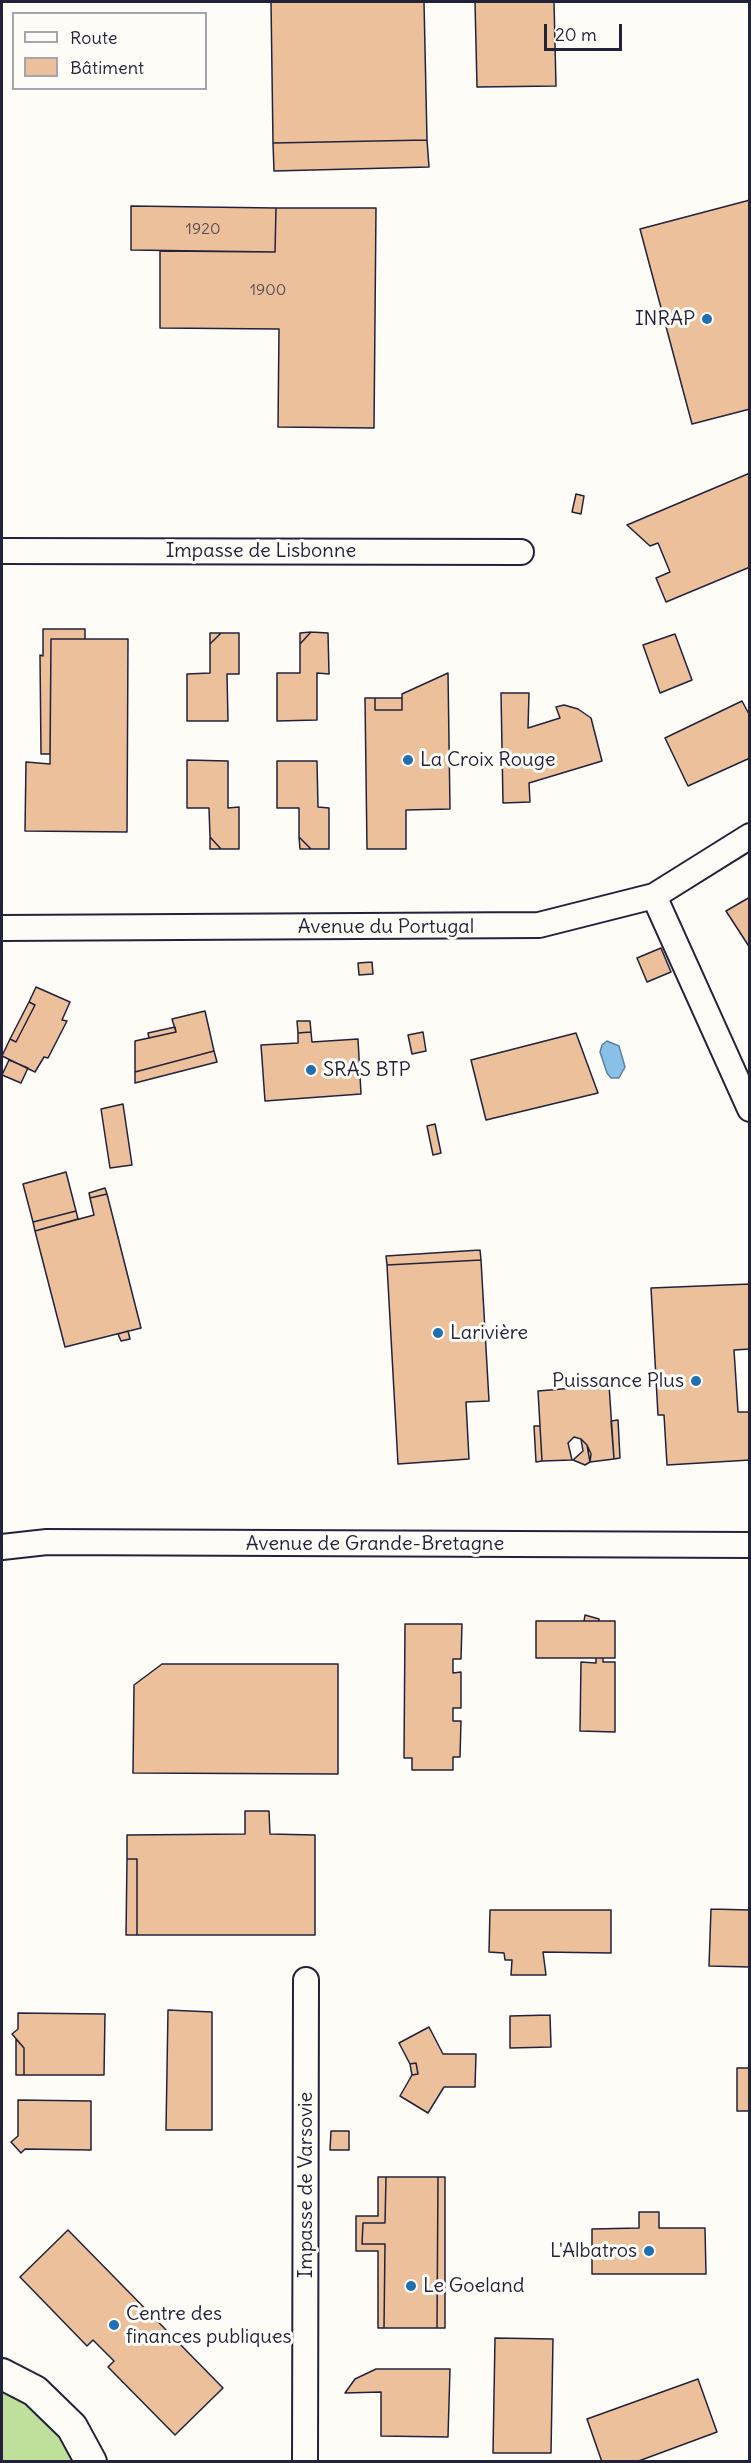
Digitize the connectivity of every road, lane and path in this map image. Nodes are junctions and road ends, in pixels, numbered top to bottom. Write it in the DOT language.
graph roads {
  1 [pos="2,551"];
  2 [pos="521,552"];
  3 [pos="750,836"];
  4 [pos="654,896"];
  5 [pos="2,928"];
  6 [pos="750,1109"];
  7 [pos="750,1545"];
  8 [pos="2,1547"];
  9 [pos="306,1980"];
  10 [pos="2,2374"];
  11 [pos="91,2462"];
  12 [pos="305,2462"];
  1 -- 2 [label="street, Impasse de Lisbonne"];
  3 -- 4 [label="street, Avenue du Portugal"];
  4 -- 5 [label="street, Avenue du Portugal"];
  4 -- 6 [label="street"];
  7 -- 8 [label="street, Avenue de Grande-Bretagne"];
  9 -- 12 [label="street, Impasse de Varsovie"];
  10 -- 11 [label="street"];
}
